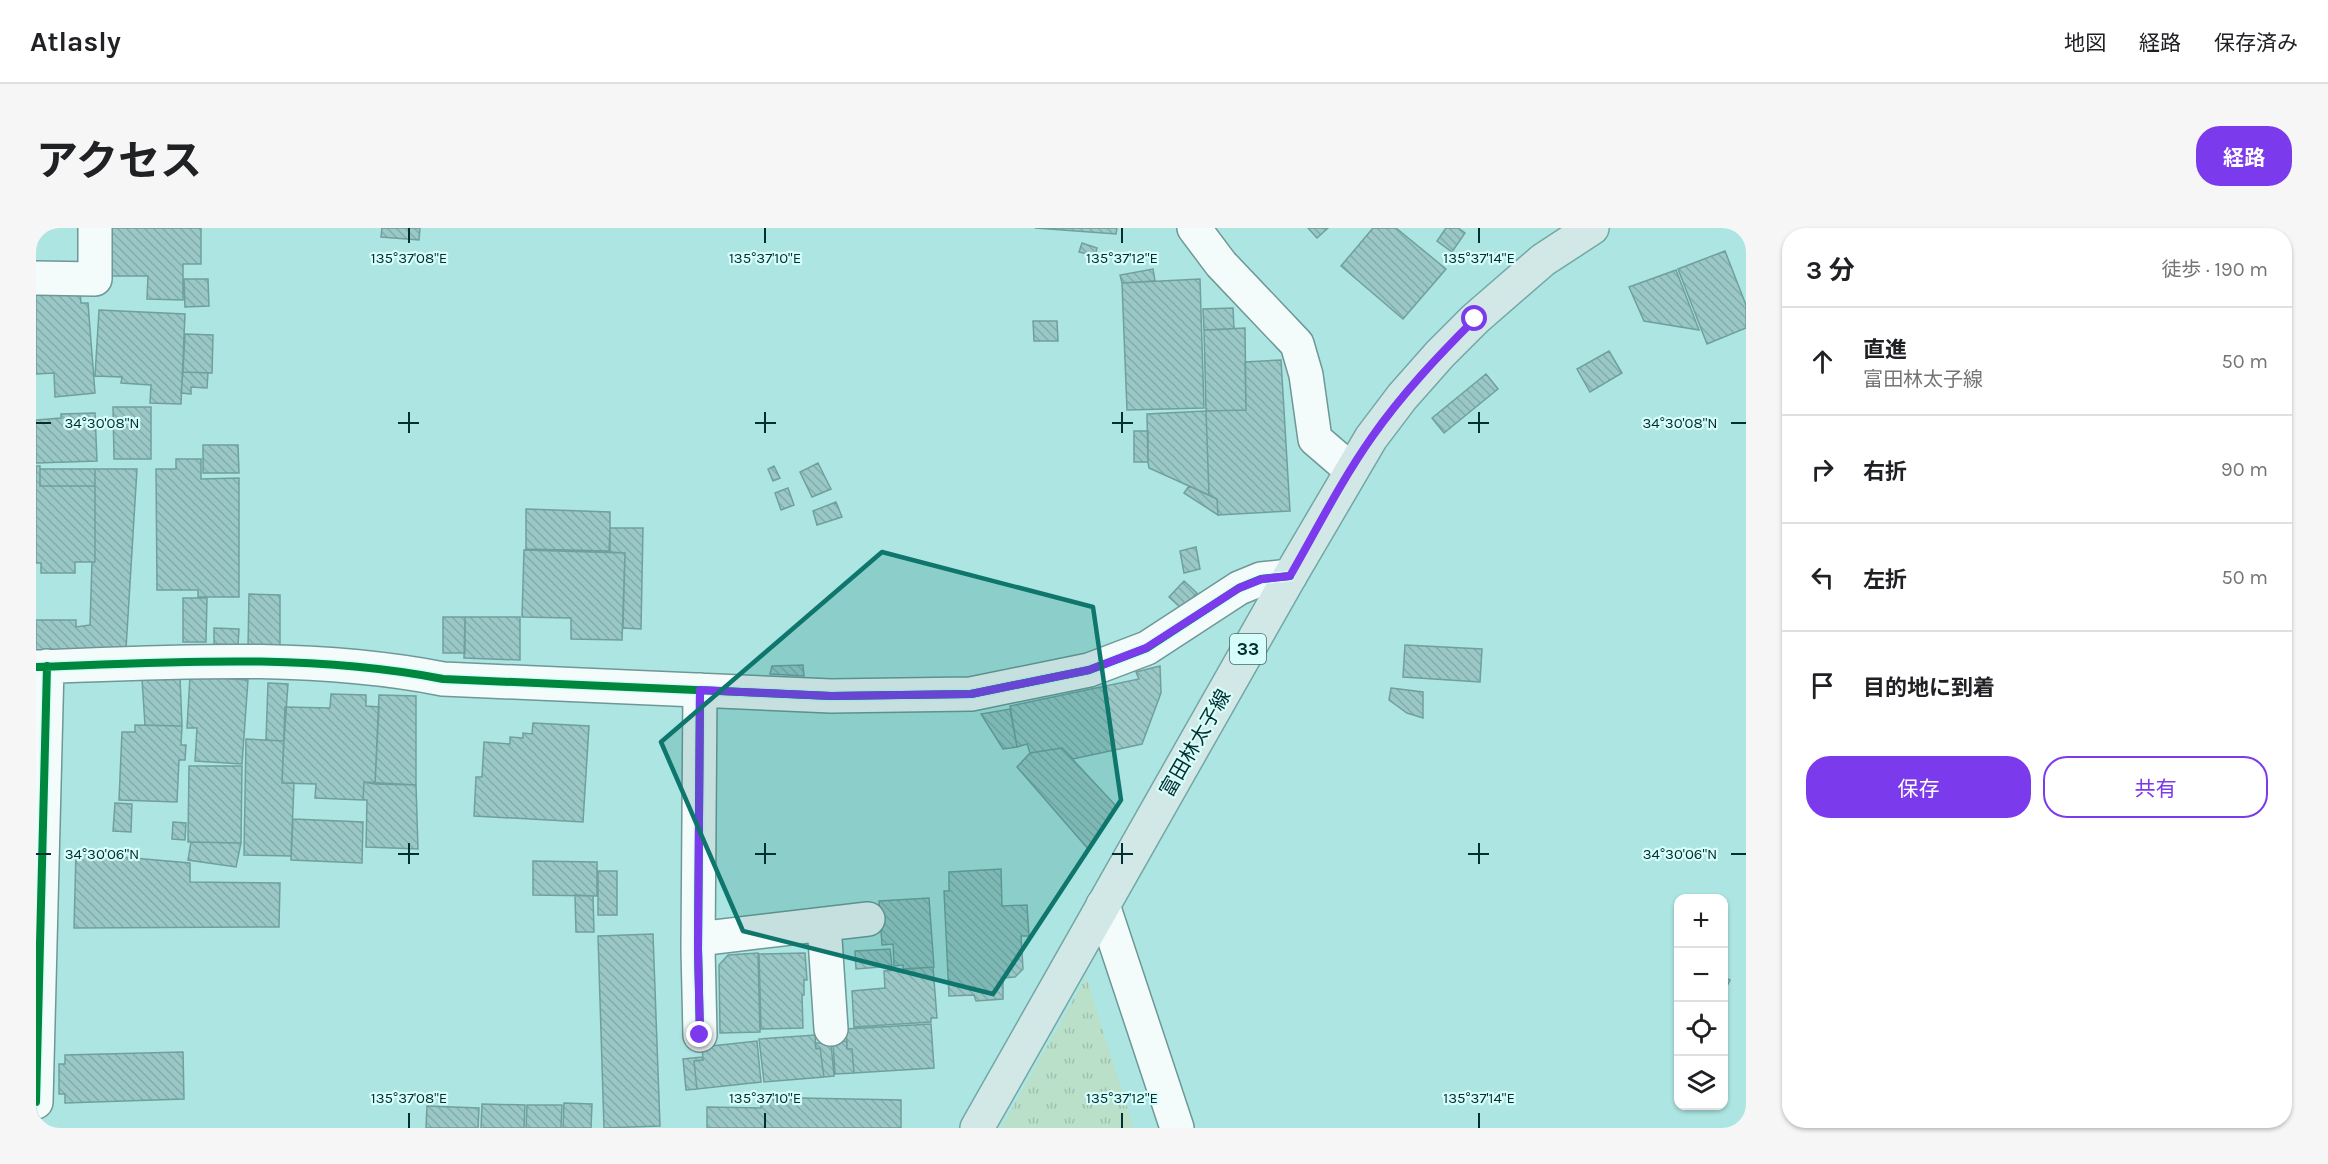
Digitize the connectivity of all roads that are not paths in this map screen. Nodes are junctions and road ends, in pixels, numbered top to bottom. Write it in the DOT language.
graph roads {
  1 [pos="95,228"];
  2 [pos="1194,228"];
  3 [pos="1592,228"];
  4 [pos="36,278"];
  5 [pos="1351,470"];
  6 [pos="1290,576"];
  7 [pos="42,667"];
  8 [pos="700,690"];
  9 [pos="1103,904"];
  10 [pos="868,919"];
  11 [pos="824,924"];
  12 [pos="698,939"];
  13 [pos="831,1029"];
  14 [pos="700,1035"];
  15 [pos="36,1102"];
  16 [pos="977,1128"];
  17 [pos="1177,1128"];
  1 -- 4 [label="street"];
  2 -- 5 [label="street"];
  3 -- 5 [label="main road, 富田林太子線 / 33"];
  5 -- 6 [label="main road, 富田林太子線 / 33"];
  6 -- 8 [label="street"];
  6 -- 9 [label="main road, 富田林太子線 / 33"];
  7 -- 8 [label="street"];
  7 -- 15 [label="street"];
  8 -- 12 [label="street"];
  9 -- 16 [label="main road, 富田林太子線 / 33"];
  9 -- 17 [label="street"];
  10 -- 11 [label="street"];
  11 -- 12 [label="street"];
  11 -- 13 [label="street"];
  12 -- 14 [label="street"];
}
